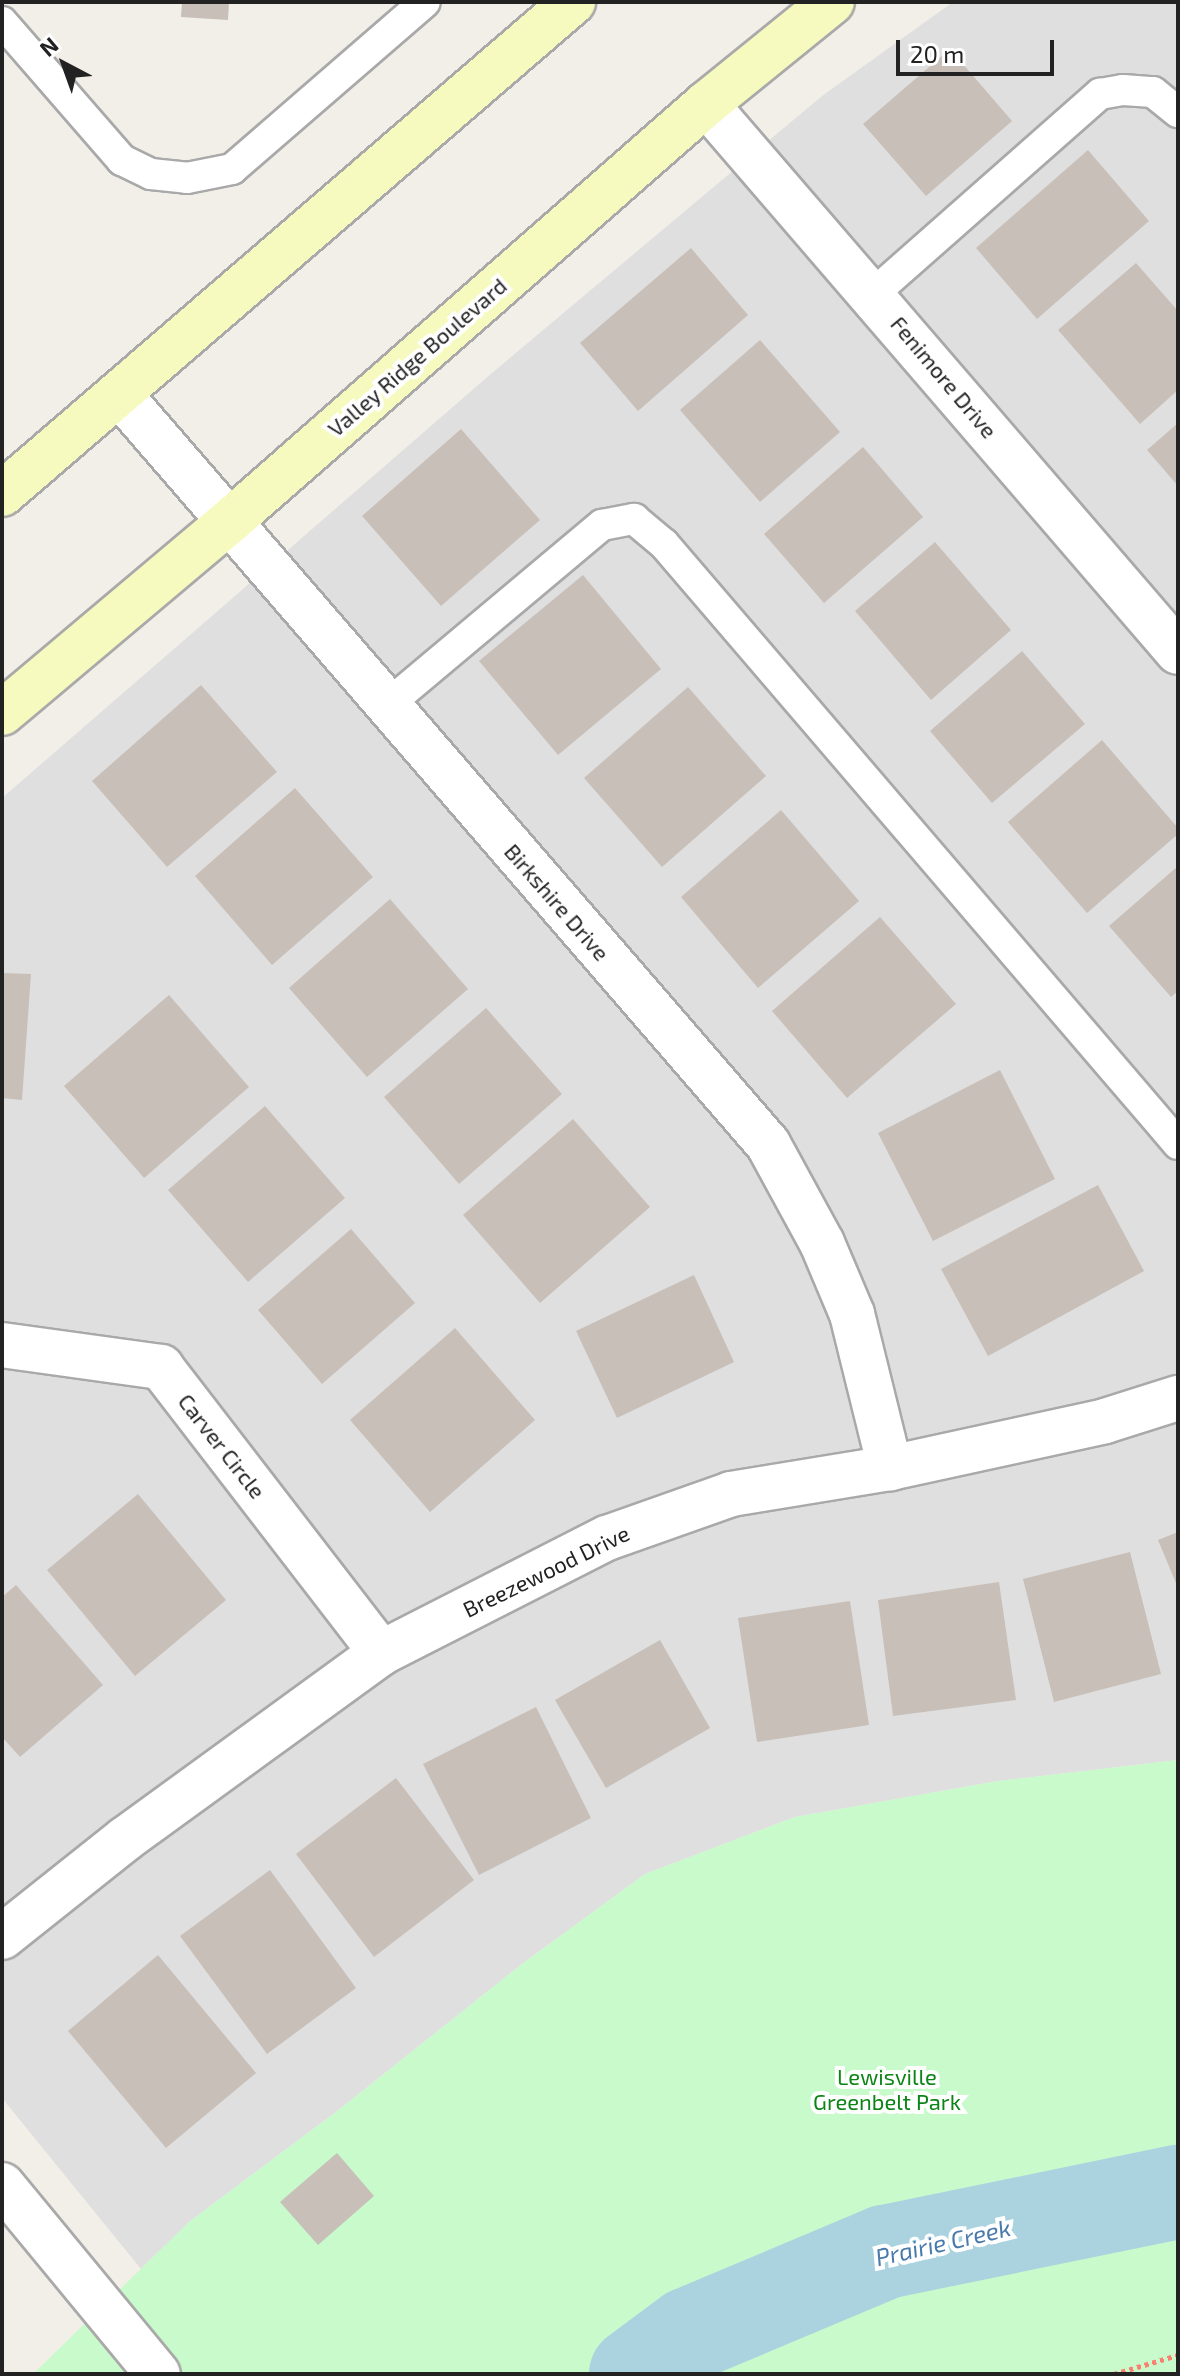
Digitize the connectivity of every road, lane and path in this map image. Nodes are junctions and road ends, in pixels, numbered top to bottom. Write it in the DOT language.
graph roads {
  1 [pos="425,2"];
  2 [pos="573,2"];
  3 [pos="832,2"];
  4 [pos="2,22"];
  5 [pos="706,104"];
  6 [pos="1178,112"];
  7 [pos="873,294"];
  8 [pos="120,395"];
  9 [pos="2,494"];
  10 [pos="230,521"];
  11 [pos="1178,652"];
  12 [pos="386,706"];
  13 [pos="2,713"];
  14 [pos="1178,1144"];
  15 [pos="2,1345"];
  16 [pos="1178,1398"];
  17 [pos="890,1468"];
  18 [pos="381,1653"];
  19 [pos="2,1937"];
  20 [pos="2,2185"];
  21 [pos="1178,2355"];
  22 [pos="158,2374"];
  23 [pos="1114,2374"];
  1 -- 4 [label="lane"];
  2 -- 8 [label="main road"];
  3 -- 5 [label="main road, Valley Ridge Boulevard"];
  5 -- 7 [label="street, Fenimore Drive"];
  5 -- 10 [label="main road, Valley Ridge Boulevard"];
  6 -- 7 [label="lane"];
  7 -- 11 [label="street, Fenimore Drive"];
  8 -- 9 [label="main road"];
  8 -- 10 [label="street, Birkshire Drive"];
  10 -- 12 [label="street, Birkshire Drive"];
  10 -- 13 [label="main road, Valley Ridge Boulevard"];
  12 -- 14 [label="lane"];
  12 -- 17 [label="street, Birkshire Drive"];
  15 -- 18 [label="street, Carver Circle"];
  16 -- 17 [label="street, Breezewood Drive"];
  17 -- 18 [label="street, Breezewood Drive"];
  18 -- 19 [label="street, Breezewood Drive"];
  20 -- 22 [label="street"];
  21 -- 23 [label="path"];
}
